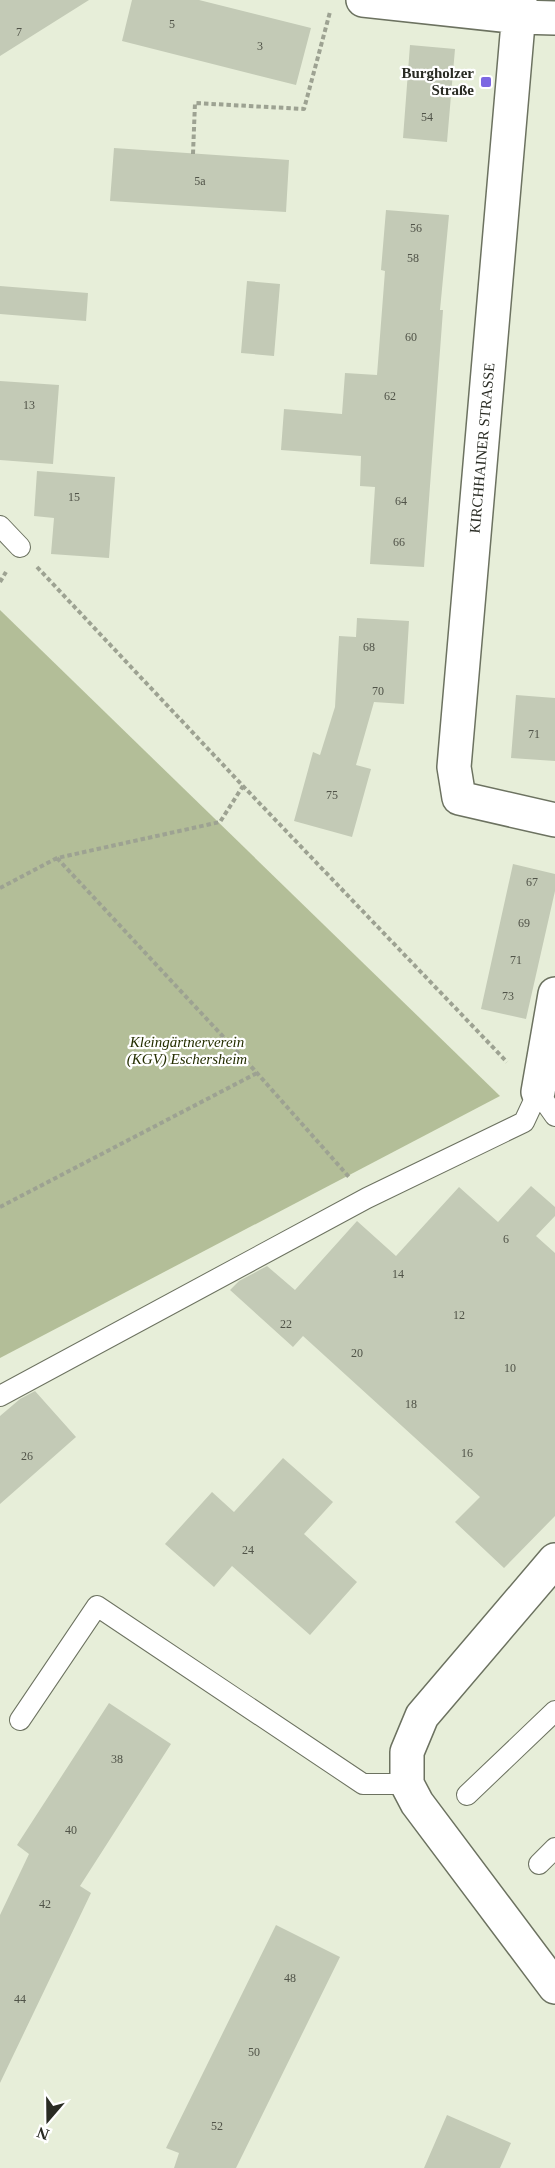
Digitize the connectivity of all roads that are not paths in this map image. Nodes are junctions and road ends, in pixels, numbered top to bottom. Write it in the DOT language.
graph roads {
  1 [pos="363,0"];
  2 [pos="520,9"];
  3 [pos="555,18"];
  4 [pos="0,526"];
  5 [pos="20,547"];
  6 [pos="555,820"];
  7 [pos="555,994"];
  8 [pos="547,1104"];
  9 [pos="0,1396"];
  10 [pos="555,1560"];
  11 [pos="555,1711"];
  12 [pos="20,1720"];
  13 [pos="406,1784"];
  14 [pos="467,1795"];
  15 [pos="555,1848"];
  16 [pos="539,1864"];
  17 [pos="555,1987"];
  1 -- 2 [label="street"];
  2 -- 3 [label="street"];
  2 -- 6 [label="street, KIRCHHAINER STRASSE"];
  4 -- 5 [label="lane"];
  7 -- 8 [label="street"];
  8 -- 9 [label="lane"];
  10 -- 13 [label="street"];
  11 -- 14 [label="lane"];
  12 -- 13 [label="lane"];
  13 -- 17 [label="street"];
  15 -- 16 [label="lane"];
}
